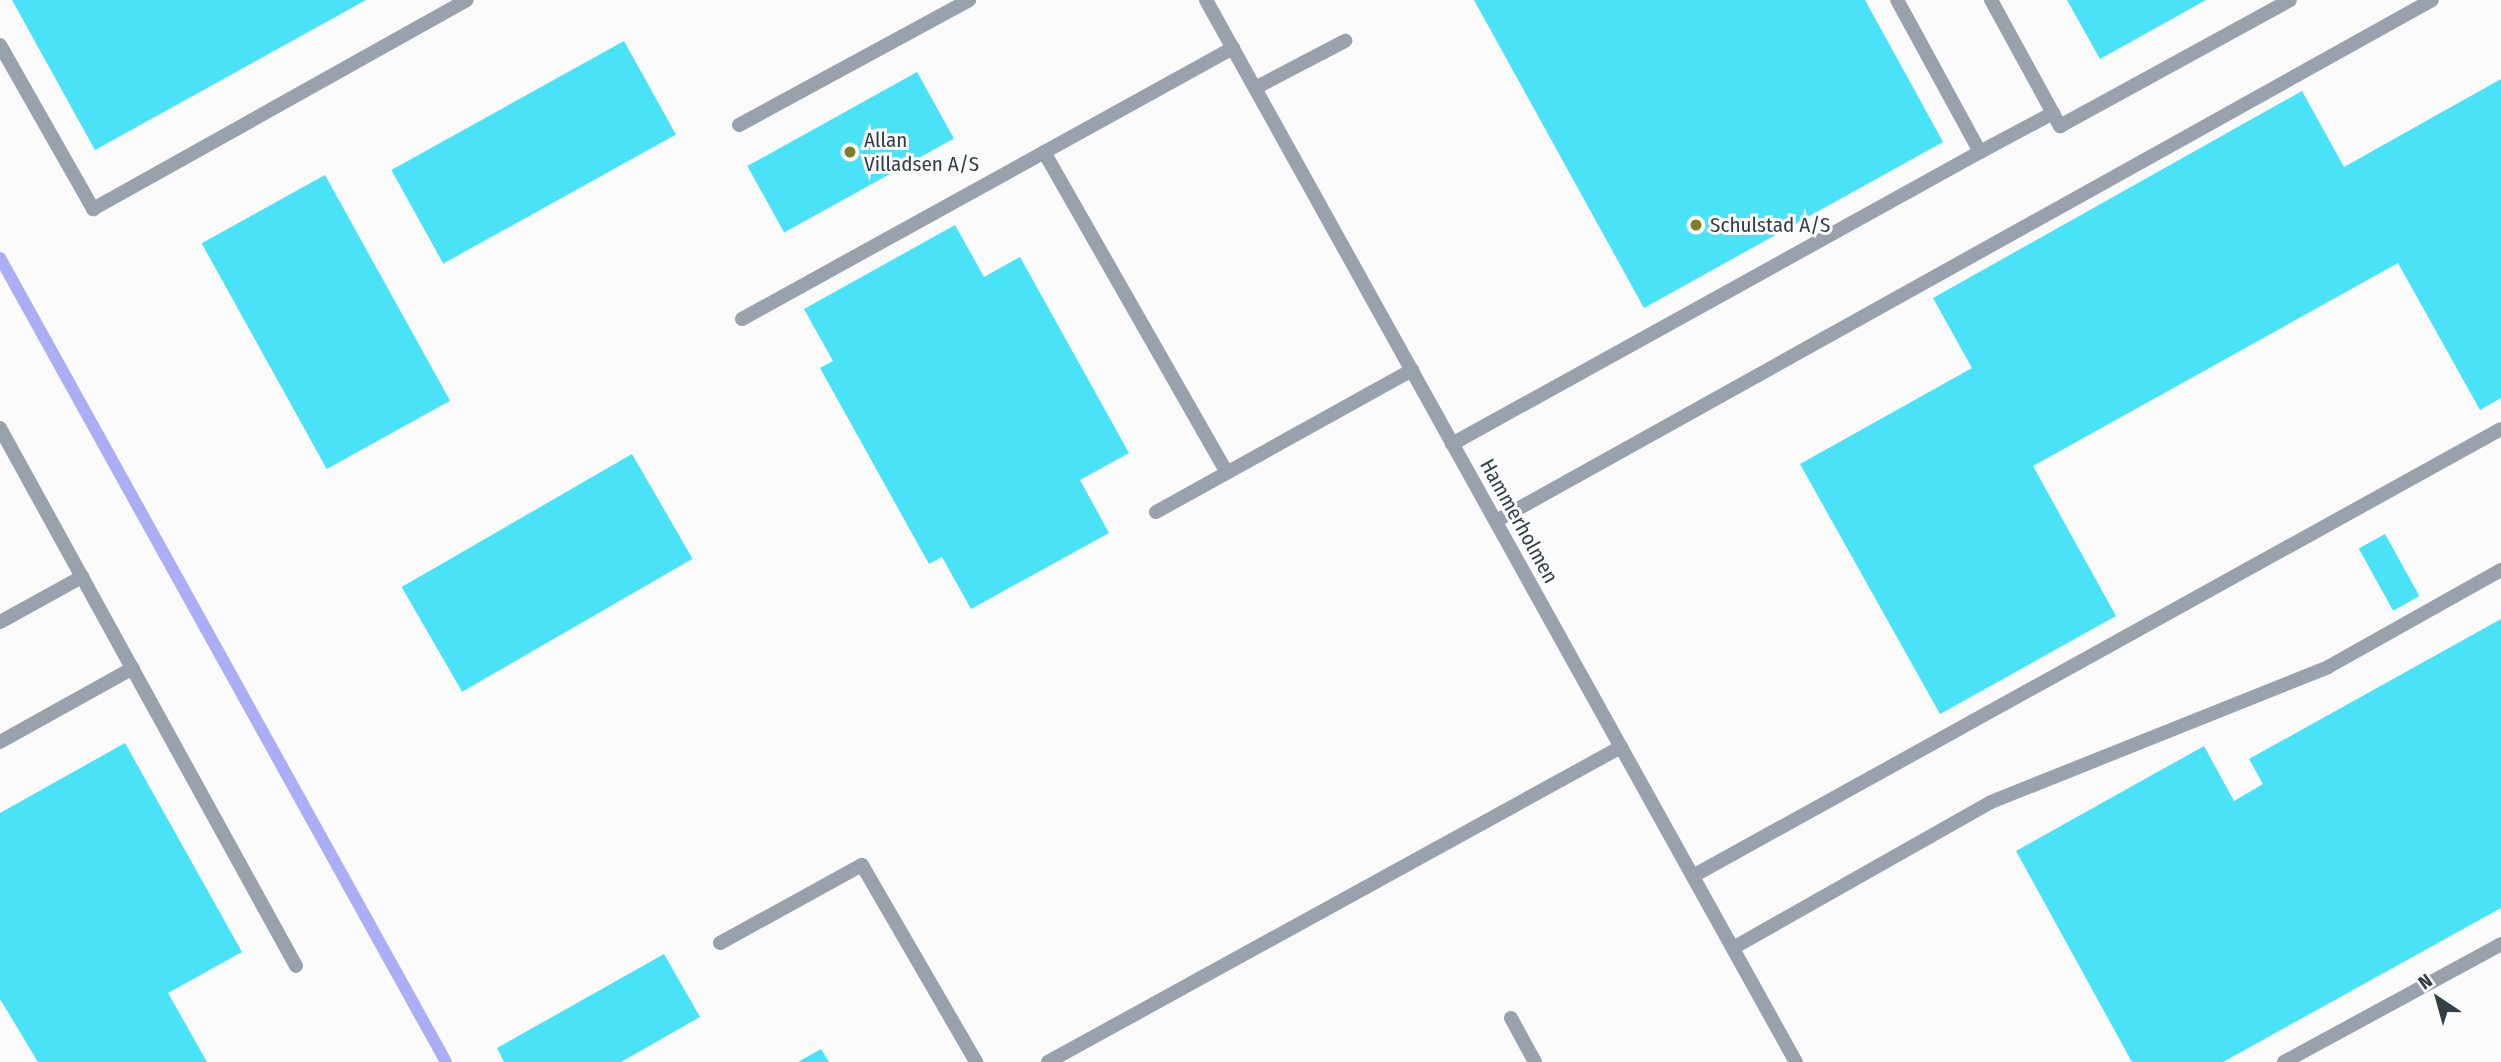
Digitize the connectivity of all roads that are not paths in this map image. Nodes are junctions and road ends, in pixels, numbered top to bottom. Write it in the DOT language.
graph roads {
  1 [pos="467,0"];
  2 [pos="969,0"];
  3 [pos="1206,0"];
  4 [pos="1897,0"];
  5 [pos="1991,0"];
  6 [pos="2290,0"];
  7 [pos="2432,0"];
  8 [pos="1345,41"];
  9 [pos="0,45"];
  10 [pos="1233,48"];
  11 [pos="1255,88"];
  12 [pos="2053,113"];
  13 [pos="739,125"];
  14 [pos="1044,152"];
  15 [pos="1980,152"];
  16 [pos="743,319"];
  17 [pos="1412,370"];
  18 [pos="0,428"];
  19 [pos="2501,429"];
  20 [pos="1452,444"];
  21 [pos="1227,473"];
  22 [pos="1156,512"];
  23 [pos="1496,521"];
  24 [pos="2501,570"];
  25 [pos="82,576"];
  26 [pos="0,622"];
  27 [pos="133,668"];
  28 [pos="0,743"];
  29 [pos="1621,747"];
  30 [pos="1693,876"];
  31 [pos="720,943"];
  32 [pos="2501,944"];
  33 [pos="1733,948"];
  34 [pos="296,966"];
  35 [pos="1511,1018"];
  36 [pos="976,1062"];
  37 [pos="1048,1062"];
  38 [pos="1535,1062"];
  39 [pos="1796,1062"];
  40 [pos="2284,1062"];
  1 -- 9 [label="street"];
  2 -- 13 [label="street"];
  3 -- 10 [label="street, Hammerholmen"];
  4 -- 15 [label="street"];
  5 -- 12 [label="street"];
  6 -- 12 [label="street"];
  7 -- 23 [label="street"];
  8 -- 11 [label="street"];
  10 -- 11 [label="street, Hammerholmen"];
  10 -- 14 [label="street"];
  11 -- 17 [label="street, Hammerholmen"];
  12 -- 15 [label="street"];
  14 -- 16 [label="street"];
  14 -- 21 [label="street"];
  15 -- 20 [label="street"];
  17 -- 20 [label="street, Hammerholmen"];
  17 -- 21 [label="street"];
  18 -- 25 [label="street"];
  19 -- 30 [label="street"];
  20 -- 23 [label="street, Hammerholmen"];
  21 -- 22 [label="street"];
  23 -- 29 [label="street, Hammerholmen"];
  24 -- 33 [label="street"];
  25 -- 26 [label="street"];
  25 -- 27 [label="street"];
  27 -- 28 [label="street"];
  27 -- 34 [label="street"];
  29 -- 30 [label="street, Hammerholmen"];
  29 -- 37 [label="street"];
  30 -- 33 [label="street, Hammerholmen"];
  31 -- 36 [label="street"];
  32 -- 40 [label="street"];
  33 -- 39 [label="street, Hammerholmen"];
  35 -- 38 [label="street"];
}
